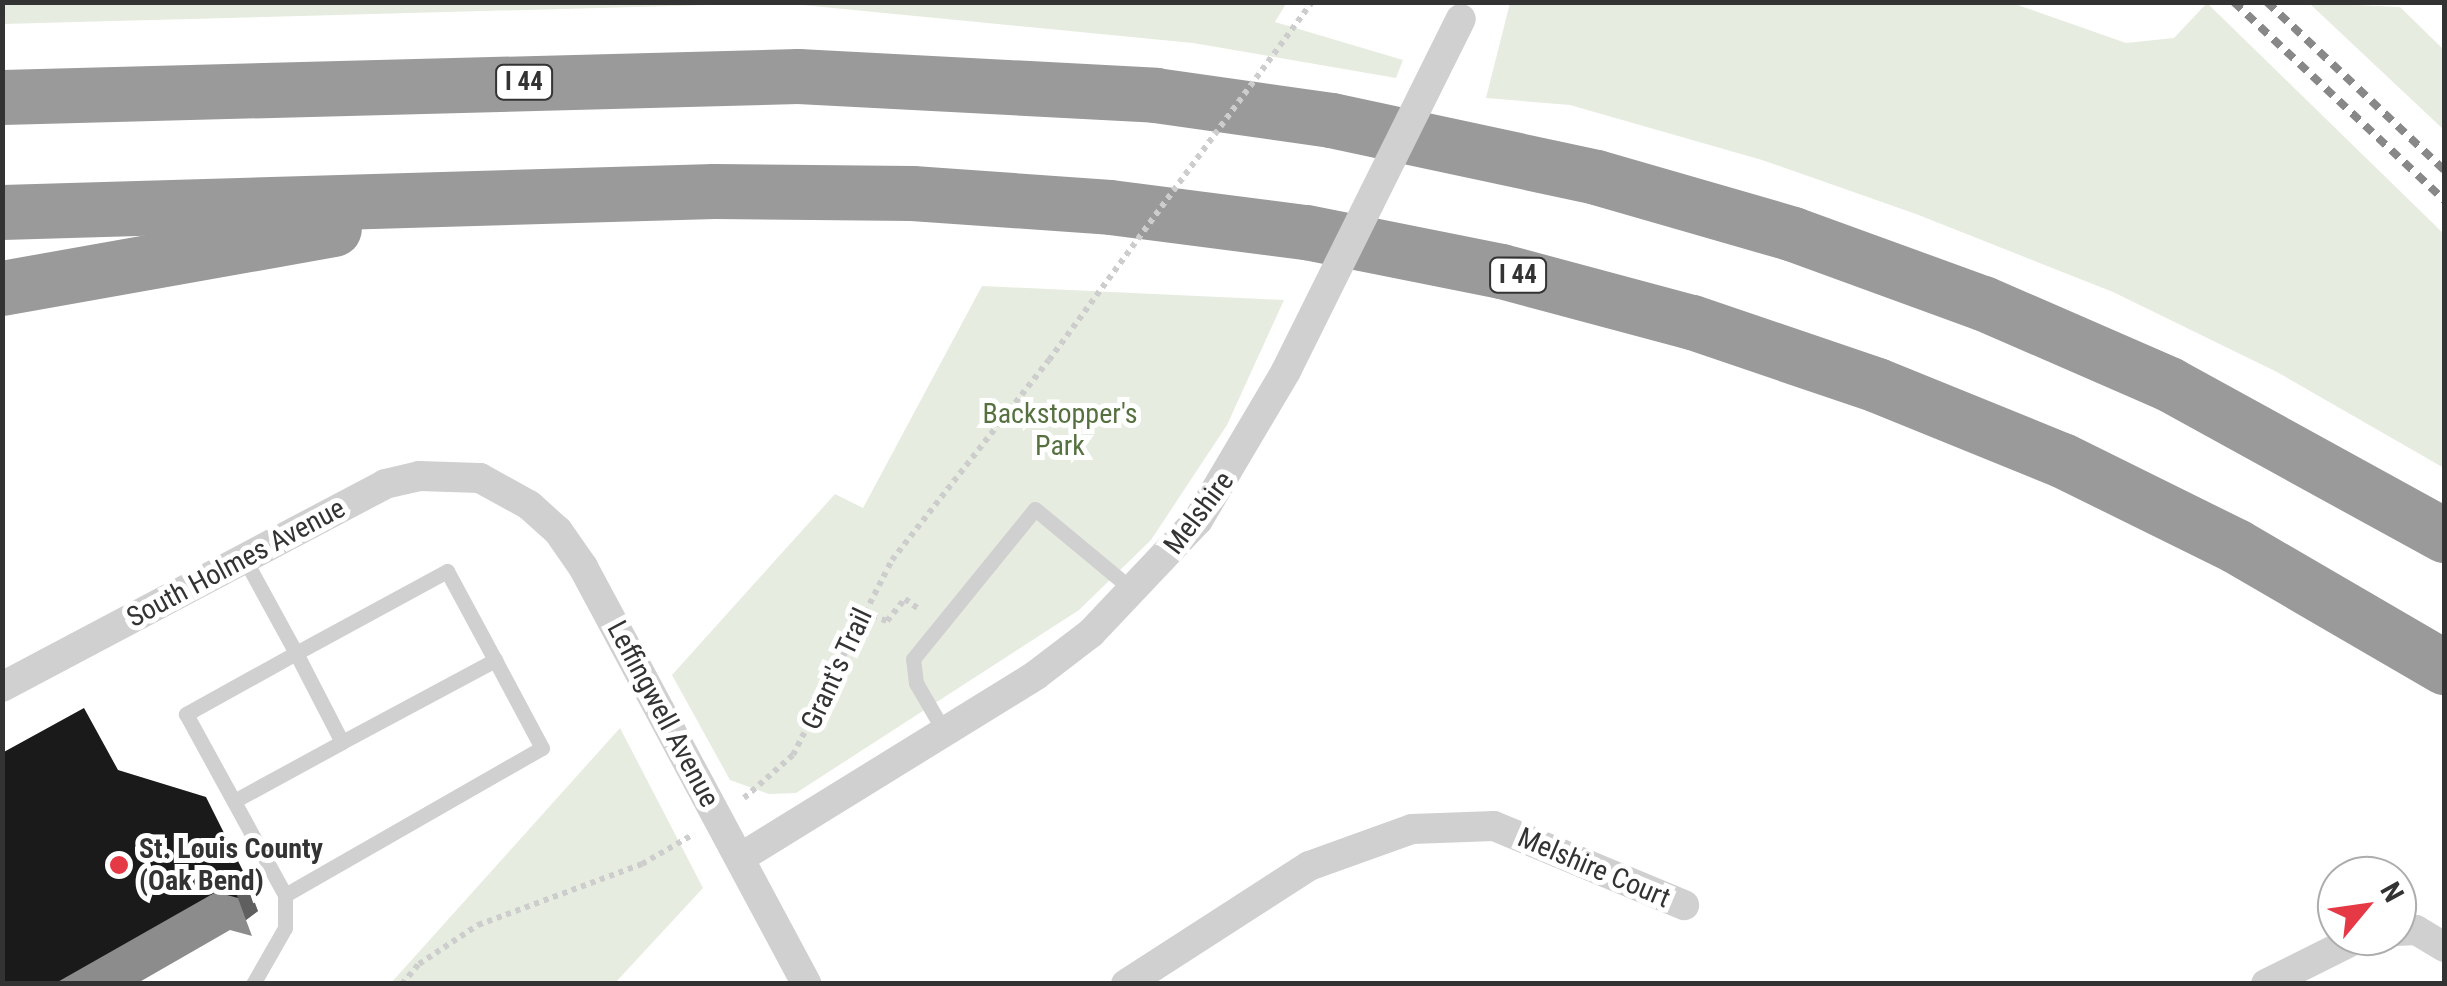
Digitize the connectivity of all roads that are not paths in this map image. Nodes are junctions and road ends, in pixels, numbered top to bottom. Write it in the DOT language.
graph roads {
  1 [pos="1466,10"];
  2 [pos="2,81"];
  3 [pos="92,94"];
  4 [pos="2,97"];
  5 [pos="514,196"];
  6 [pos="2,212"];
  7 [pos="2,288"];
  8 [pos="480,478"];
  9 [pos="2444,535"];
  10 [pos="244,558"];
  11 [pos="1136,592"];
  12 [pos="296,653"];
  13 [pos="495,660"];
  14 [pos="2444,667"];
  15 [pos="2,687"];
  16 [pos="945,733"];
  17 [pos="342,742"];
  18 [pos="234,802"];
  19 [pos="740,858"];
  20 [pos="285,895"];
  21 [pos="1684,905"];
  22 [pos="2417,931"];
  23 [pos="2444,947"];
  24 [pos="2322,956"];
  25 [pos="253,984"];
  26 [pos="807,984"];
  27 [pos="1126,984"];
  28 [pos="2266,984"];
  1 -- 11 [label="street, Melshire, bridge"];
  2 -- 3 [label="highway"];
  3 -- 4 [label="highway, I 44"];
  3 -- 9 [label="highway, I 44"];
  5 -- 6 [label="highway, I 44"];
  5 -- 7 [label="highway"];
  5 -- 14 [label="highway, I 44"];
  8 -- 10 [label="street, South Holmes Avenue"];
  8 -- 19 [label="street, Leffingwell Avenue"];
  10 -- 12 [label="lane"];
  10 -- 15 [label="street, South Holmes Avenue"];
  11 -- 16 [label="street, Melshire"];
  11 -- 16 [label="lane"];
  12 -- 13 [label="lane"];
  12 -- 17 [label="lane"];
  12 -- 18 [label="lane"];
  13 -- 17 [label="lane"];
  13 -- 20 [label="lane"];
  16 -- 19 [label="street, Melshire"];
  17 -- 18 [label="lane"];
  18 -- 20 [label="lane"];
  19 -- 26 [label="street, Leffingwell Avenue"];
  20 -- 25 [label="lane"];
  21 -- 27 [label="street, Melshire Court"];
  22 -- 23 [label="street"];
  24 -- 28 [label="street"];
}
